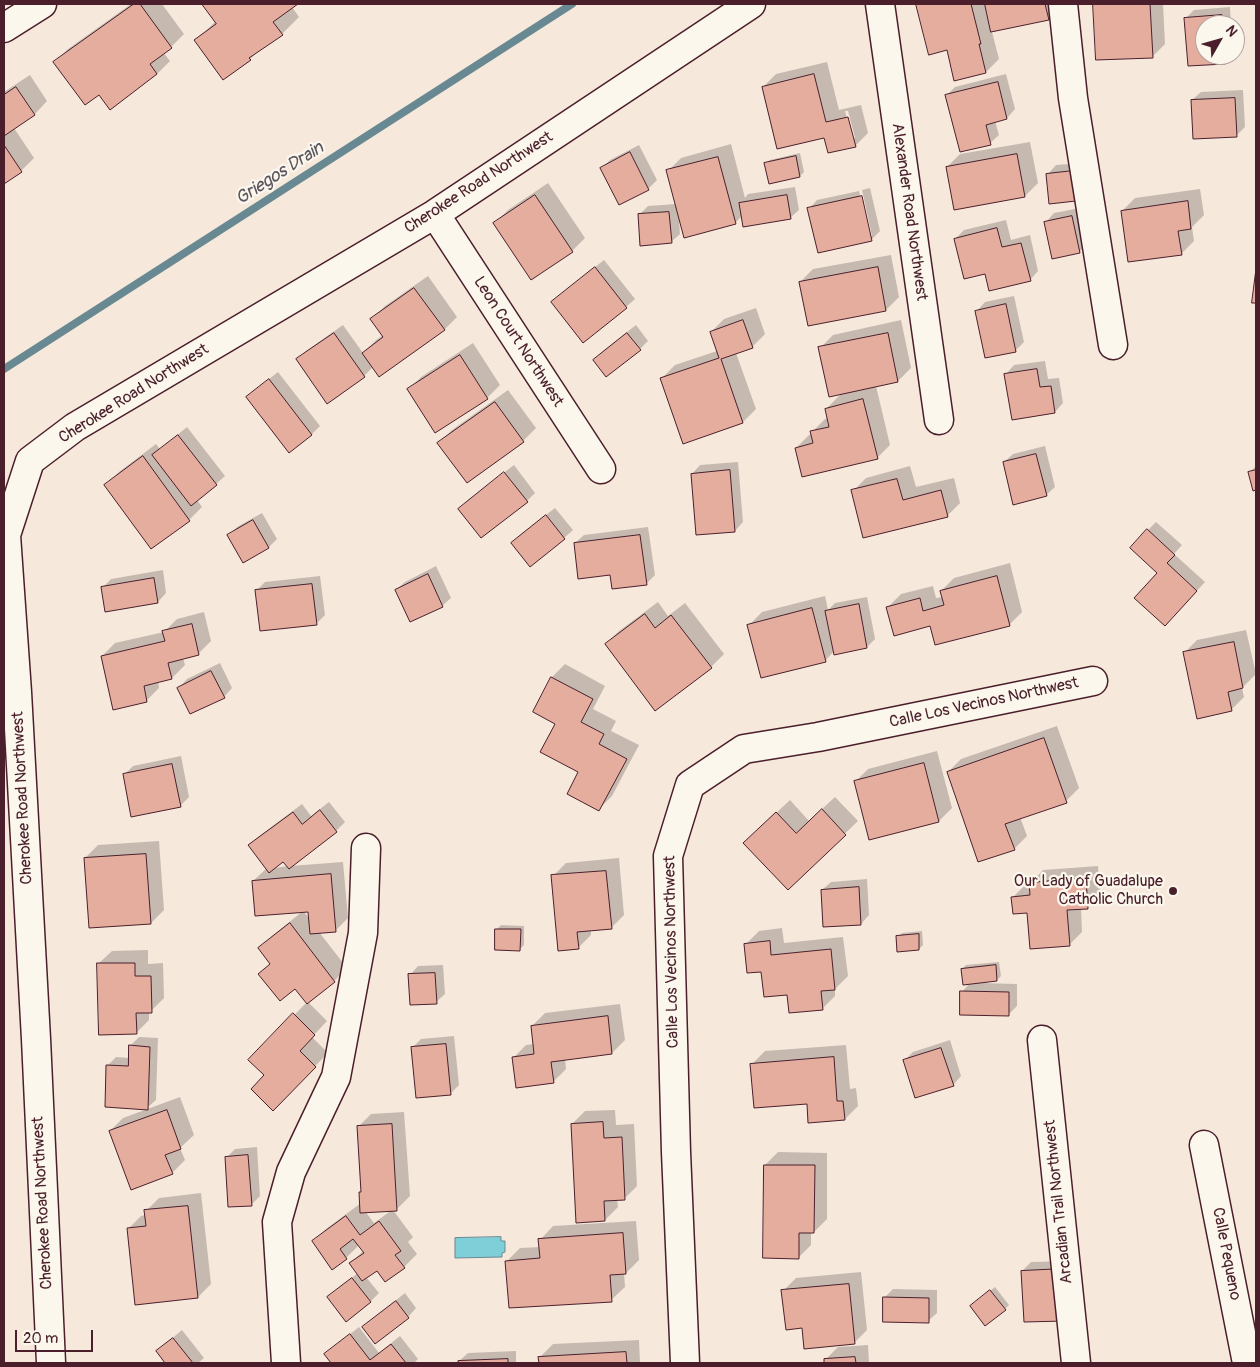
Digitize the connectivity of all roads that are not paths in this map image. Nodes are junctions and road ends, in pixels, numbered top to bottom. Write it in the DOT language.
graph roads {
  1 [pos="42,4"];
  2 [pos="751,4"];
  3 [pos="880,4"];
  4 [pos="1063,4"];
  5 [pos="4,28"];
  6 [pos="435,214"];
  7 [pos="1113,346"];
  8 [pos="939,420"];
  9 [pos="601,470"];
  10 [pos="1094,681"];
  11 [pos="366,848"];
  12 [pos="1042,1040"];
  13 [pos="1204,1144"];
  14 [pos="51,1363"];
  15 [pos="286,1363"];
  16 [pos="686,1363"];
  17 [pos="1076,1363"];
  18 [pos="1248,1363"];
  1 -- 5 [label="street"];
  2 -- 6 [label="street, Cherokee Road Northwest"];
  3 -- 8 [label="street, Alexander Road Northwest"];
  4 -- 7 [label="street"];
  6 -- 9 [label="street, Leon Court Northwest"];
  6 -- 14 [label="street, Cherokee Road Northwest"];
  10 -- 16 [label="street, Calle Los Vecinos Northwest"];
  11 -- 15 [label="street"];
  12 -- 17 [label="street, Arcadian Trail Northwest"];
  13 -- 18 [label="street, Calle Pequeno"];
}
